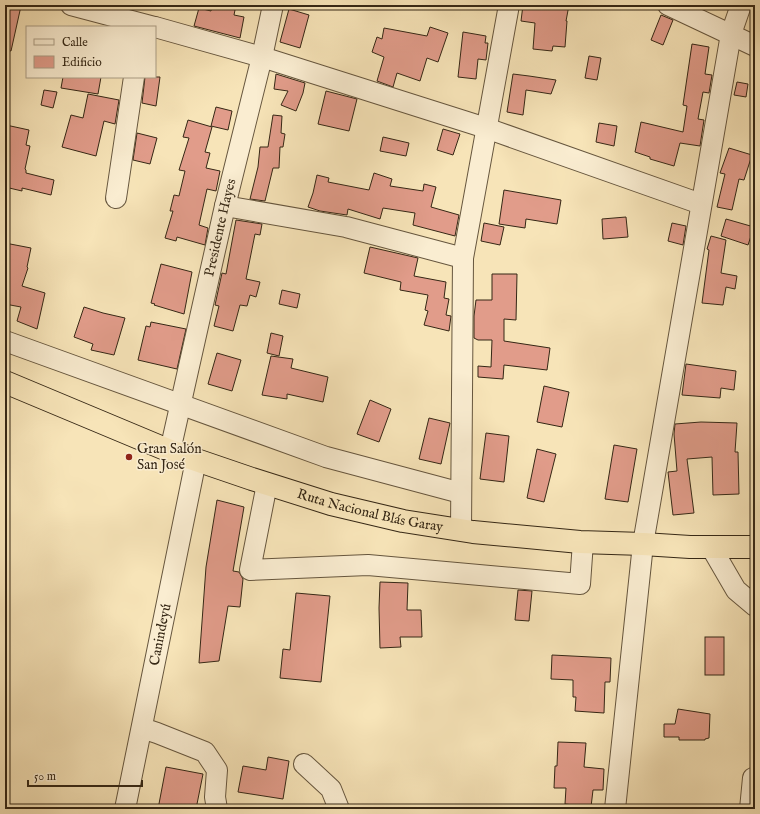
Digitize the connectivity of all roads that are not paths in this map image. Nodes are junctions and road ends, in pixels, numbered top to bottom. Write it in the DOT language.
graph roads {
  1 [pos="71,5"];
  2 [pos="273,5"];
  3 [pos="510,5"];
  4 [pos="668,5"];
  5 [pos="740,5"];
  6 [pos="148,26"];
  7 [pos="156,28"];
  8 [pos="731,34"];
  9 [pos="755,46"];
  10 [pos="262,58"];
  11 [pos="134,78"];
  12 [pos="486,128"];
  13 [pos="116,198"];
  14 [pos="701,204"];
  15 [pos="225,206"];
  16 [pos="463,258"];
  17 [pos="5,341"];
  18 [pos="5,382"];
  19 [pos="180,405"];
  20 [pos="170,451"];
  21 [pos="196,460"];
  22 [pos="267,484"];
  23 [pos="461,493"];
  24 [pos="461,530"];
  25 [pos="582,542"];
  26 [pos="643,544"];
  27 [pos="711,547"];
  28 [pos="755,547"];
  29 [pos="755,606"];
  30 [pos="142,728"];
  31 [pos="304,764"];
  32 [pos="753,778"];
  33 [pos="125,809"];
  34 [pos="217,809"];
  35 [pos="339,809"];
  36 [pos="615,809"];
  37 [pos="750,809"];
  1 -- 6 [label="street"];
  2 -- 10 [label="street, Presidente Hayes"];
  3 -- 12 [label="street"];
  4 -- 8 [label="street"];
  5 -- 8 [label="street"];
  7 -- 10 [label="street"];
  8 -- 9 [label="street"];
  8 -- 14 [label="street"];
  10 -- 12 [label="street"];
  10 -- 15 [label="street, Presidente Hayes"];
  11 -- 13 [label="street"];
  12 -- 14 [label="street"];
  12 -- 16 [label="street"];
  14 -- 26 [label="street"];
  15 -- 16 [label="street"];
  15 -- 19 [label="street, Presidente Hayes"];
  16 -- 23 [label="street"];
  17 -- 19 [label="street"];
  18 -- 20 [label="highway, Ruta Nacional Blás Garay"];
  19 -- 20 [label="street, Presidente Hayes"];
  19 -- 23 [label="street"];
  20 -- 21 [label="highway, Ruta Nacional Blás Garay"];
  21 -- 22 [label="highway, Ruta Nacional Blás Garay"];
  21 -- 30 [label="street, Canindeyú"];
  22 -- 24 [label="highway, Ruta Nacional Blás Garay"];
  22 -- 25 [label="street"];
  23 -- 24 [label="street"];
  24 -- 25 [label="highway, Ruta Nacional Blás Garay"];
  25 -- 26 [label="highway, Ruta Nacional Blás Garay"];
  26 -- 27 [label="highway, Ruta Nacional Blás Garay"];
  26 -- 36 [label="street"];
  27 -- 28 [label="highway, Ruta Nacional Blás Garay"];
  27 -- 29 [label="street"];
  30 -- 33 [label="street, Canindeyú"];
  30 -- 34 [label="street"];
  31 -- 35 [label="street"];
  32 -- 37 [label="street"];
}
